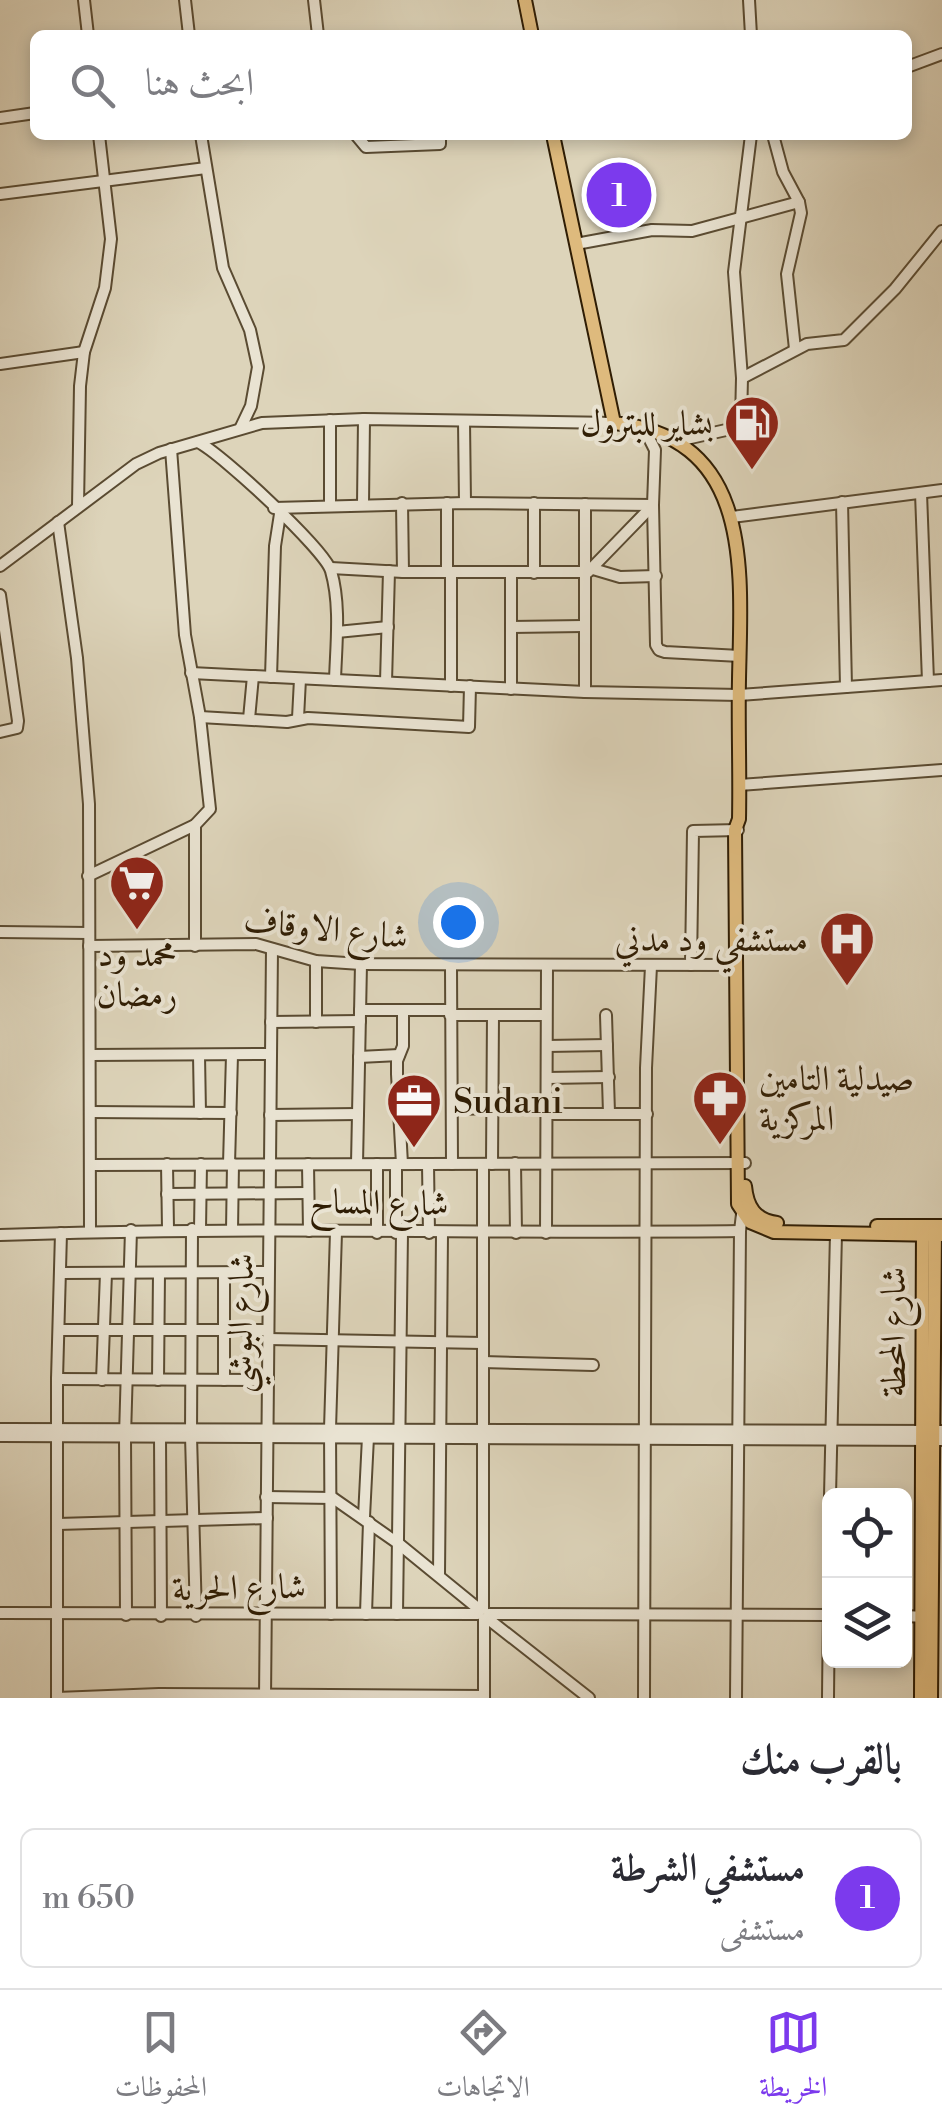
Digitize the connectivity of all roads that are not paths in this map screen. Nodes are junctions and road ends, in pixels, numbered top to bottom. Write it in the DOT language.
graph roads {
  1 [pos="84,0"];
  2 [pos="185,0"];
  3 [pos="314,0"];
  4 [pos="525,0"];
  5 [pos="749,0"];
  6 [pos="87,30"];
  7 [pos="188,30"];
  8 [pos="317,30"];
  9 [pos="531,30"];
  10 [pos="751,30"];
  11 [pos="942,54"];
  12 [pos="912,65"];
  13 [pos="30,114"];
  14 [pos="0,118"];
  15 [pos="101,140"];
  16 [pos="203,140"];
  17 [pos="360,140"];
  18 [pos="440,140"];
  19 [pos="554,140"];
  20 [pos="750,140"];
  21 [pos="775,140"];
  22 [pos="393,141"];
  23 [pos="206,168"];
  24 [pos="105,180"];
  25 [pos="0,194"];
  26 [pos="799,202"];
  27 [pos="742,218"];
  28 [pos="942,232"];
  29 [pos="576,244"];
  30 [pos="795,349"];
  31 [pos="84,352"];
  32 [pos="0,364"];
  33 [pos="742,378"];
  34 [pos="330,420"];
  35 [pos="364,420"];
  36 [pos="464,421"];
  37 [pos="614,423"];
  38 [pos="241,427"];
  39 [pos="644,428"];
  40 [pos="677,441"];
  41 [pos="198,442"];
  42 [pos="171,450"];
  43 [pos="942,490"];
  44 [pos="921,493"];
  45 [pos="842,502"];
  46 [pos="448,503"];
  47 [pos="465,503"];
  48 [pos="534,503"];
  49 [pos="330,504"];
  50 [pos="363,504"];
  51 [pos="402,504"];
  52 [pos="584,504"];
  53 [pos="653,505"];
  54 [pos="78,506"];
  55 [pos="277,511"];
  56 [pos="732,517"];
  57 [pos="58,522"];
  58 [pos="0,566"];
  59 [pos="330,568"];
  60 [pos="389,571"];
  61 [pos="589,571"];
  62 [pos="403,572"];
  63 [pos="449,572"];
  64 [pos="511,572"];
  65 [pos="534,572"];
  66 [pos="656,576"];
  67 [pos="0,595"];
  68 [pos="583,626"];
  69 [pos="388,627"];
  70 [pos="511,627"];
  71 [pos="337,632"];
  72 [pos="740,656"];
  73 [pos="191,672"];
  74 [pos="253,676"];
  75 [pos="271,677"];
  76 [pos="300,678"];
  77 [pos="334,680"];
  78 [pos="942,680"];
  79 [pos="928,681"];
  80 [pos="386,682"];
  81 [pos="451,686"];
  82 [pos="470,686"];
  83 [pos="846,687"];
  84 [pos="512,688"];
  85 [pos="584,692"];
  86 [pos="739,695"];
  87 [pos="200,717"];
  88 [pos="298,718"];
  89 [pos="249,719"];
  90 [pos="0,732"];
  91 [pos="942,770"];
  92 [pos="739,785"];
  93 [pos="195,825"];
  94 [pos="738,826"];
  95 [pos="88,876"];
  96 [pos="0,932"];
  97 [pos="89,933"];
  98 [pos="89,946"];
  99 [pos="195,946"];
  100 [pos="272,948"];
  101 [pos="316,961"];
  102 [pos="361,964"];
  103 [pos="652,966"];
  104 [pos="690,966"];
  105 [pos="737,966"];
  106 [pos="451,967"];
  107 [pos="547,967"];
  108 [pos="403,1010"];
  109 [pos="450,1012"];
  110 [pos="606,1014"];
  111 [pos="493,1015"];
  112 [pos="546,1015"];
  113 [pos="360,1016"];
  114 [pos="740,1019"];
  115 [pos="272,1022"];
  116 [pos="316,1022"];
  117 [pos="607,1045"];
  118 [pos="547,1046"];
  119 [pos="199,1054"];
  120 [pos="232,1054"];
  121 [pos="271,1054"];
  122 [pos="90,1055"];
  123 [pos="399,1055"];
  124 [pos="360,1056"];
  125 [pos="609,1077"];
  126 [pos="548,1078"];
  127 [pos="493,1108"];
  128 [pos="452,1109"];
  129 [pos="547,1110"];
  130 [pos="90,1112"];
  131 [pos="200,1113"];
  132 [pos="231,1113"];
  133 [pos="608,1113"];
  134 [pos="358,1114"];
  135 [pos="646,1114"];
  136 [pos="270,1115"];
  137 [pos="647,1162"];
  138 [pos="515,1163"];
  139 [pos="545,1163"];
  140 [pos="741,1163"];
  141 [pos="167,1164"];
  142 [pos="201,1164"];
  143 [pos="231,1164"];
  144 [pos="269,1164"];
  145 [pos="308,1164"];
  146 [pos="357,1164"];
  147 [pos="378,1164"];
  148 [pos="399,1164"];
  149 [pos="428,1164"];
  150 [pos="452,1164"];
  151 [pos="488,1164"];
  152 [pos="90,1165"];
  153 [pos="167,1194"];
  154 [pos="200,1194"];
  155 [pos="232,1194"];
  156 [pos="269,1194"];
  157 [pos="308,1194"];
  158 [pos="746,1211"];
  159 [pos="196,1229"];
  160 [pos="90,1230"];
  161 [pos="131,1230"];
  162 [pos="168,1230"];
  163 [pos="232,1230"];
  164 [pos="268,1230"];
  165 [pos="933,1230"];
  166 [pos="309,1231"];
  167 [pos="740,1231"];
  168 [pos="62,1232"];
  169 [pos="336,1232"];
  170 [pos="376,1232"];
  171 [pos="546,1232"];
  172 [pos="648,1232"];
  173 [pos="399,1233"];
  174 [pos="483,1233"];
  175 [pos="516,1233"];
  176 [pos="836,1233"];
  177 [pos="429,1234"];
  178 [pos="442,1234"];
  179 [pos="0,1235"];
  180 [pos="268,1272"];
  181 [pos="60,1273"];
  182 [pos="106,1273"];
  183 [pos="130,1273"];
  184 [pos="160,1273"];
  185 [pos="192,1273"];
  186 [pos="224,1273"];
  187 [pos="59,1330"];
  188 [pos="104,1330"];
  189 [pos="128,1330"];
  190 [pos="160,1330"];
  191 [pos="192,1330"];
  192 [pos="224,1330"];
  193 [pos="268,1335"];
  194 [pos="333,1340"];
  195 [pos="400,1340"];
  196 [pos="441,1342"];
  197 [pos="483,1343"];
  198 [pos="483,1362"];
  199 [pos="593,1365"];
  200 [pos="57,1379"];
  201 [pos="102,1380"];
  202 [pos="127,1380"];
  203 [pos="158,1380"];
  204 [pos="192,1380"];
  205 [pos="224,1380"];
  206 [pos="266,1380"];
  207 [pos="0,1429"];
  208 [pos="58,1432"];
  209 [pos="125,1432"];
  210 [pos="191,1432"];
  211 [pos="266,1433"];
  212 [pos="330,1433"];
  213 [pos="398,1433"];
  214 [pos="440,1433"];
  215 [pos="484,1434"];
  216 [pos="646,1434"];
  217 [pos="739,1434"];
  218 [pos="830,1435"];
  219 [pos="933,1435"];
  220 [pos="0,1436"];
  221 [pos="160,1436"];
  222 [pos="368,1437"];
  223 [pos="830,1488"];
  224 [pos="266,1497"];
  225 [pos="333,1498"];
  226 [pos="267,1518"];
  227 [pos="366,1519"];
  228 [pos="194,1521"];
  229 [pos="160,1522"];
  230 [pos="58,1524"];
  231 [pos="126,1524"];
  232 [pos="399,1544"];
  233 [pos="439,1575"];
  234 [pos="0,1613"];
  235 [pos="57,1614"];
  236 [pos="331,1614"];
  237 [pos="366,1614"];
  238 [pos="396,1614"];
  239 [pos="484,1614"];
  240 [pos="126,1615"];
  241 [pos="265,1615"];
  242 [pos="645,1615"];
  243 [pos="822,1615"];
  244 [pos="160,1616"];
  245 [pos="196,1616"];
  246 [pos="736,1616"];
  247 [pos="912,1616"];
  248 [pos="926,1617"];
  249 [pos="828,1668"];
  250 [pos="265,1697"];
  251 [pos="484,1697"];
  252 [pos="57,1698"];
  253 [pos="589,1698"];
  254 [pos="644,1698"];
  255 [pos="736,1698"];
  256 [pos="828,1698"];
  257 [pos="920,1698"];
  258 [pos="931,1698"];
  1 -- 6 [label="street"];
  2 -- 7 [label="street"];
  3 -- 8 [label="street"];
  4 -- 9 [label="main road"];
  5 -- 10 [label="street"];
  11 -- 12 [label="street"];
  13 -- 14 [label="street"];
  15 -- 24 [label="street"];
  16 -- 23 [label="street"];
  17 -- 22 [label="street"];
  18 -- 22 [label="street"];
  19 -- 29 [label="main road"];
  20 -- 27 [label="street"];
  21 -- 26 [label="street"];
  23 -- 24 [label="street"];
  23 -- 38 [label="street"];
  24 -- 25 [label="street"];
  24 -- 31 [label="street"];
  26 -- 27 [label="street"];
  26 -- 30 [label="street"];
  27 -- 29 [label="street"];
  27 -- 33 [label="street"];
  28 -- 30 [label="street"];
  29 -- 37 [label="main road"];
  30 -- 33 [label="street"];
  31 -- 32 [label="street"];
  31 -- 54 [label="street"];
  33 -- 40 [label="street"];
  34 -- 35 [label="street"];
  34 -- 38 [label="street"];
  34 -- 49 [label="street"];
  35 -- 36 [label="street"];
  35 -- 50 [label="street"];
  36 -- 37 [label="street"];
  36 -- 47 [label="street"];
  37 -- 39 [label="main road"];
  38 -- 41 [label="street"];
  39 -- 40 [label="main road"];
  39 -- 53 [label="street"];
  40 -- 56 [label="main road"];
  41 -- 42 [label="street"];
  41 -- 55 [label="street"];
  42 -- 54 [label="street"];
  42 -- 73 [label="street"];
  43 -- 44 [label="street"];
  44 -- 45 [label="street"];
  44 -- 79 [label="street"];
  45 -- 56 [label="street"];
  45 -- 83 [label="street"];
  46 -- 47 [label="street"];
  46 -- 51 [label="street"];
  46 -- 63 [label="street"];
  47 -- 48 [label="street"];
  48 -- 52 [label="street"];
  48 -- 65 [label="street"];
  49 -- 50 [label="street"];
  49 -- 55 [label="street"];
  50 -- 51 [label="street"];
  51 -- 62 [label="street"];
  52 -- 53 [label="street"];
  52 -- 61 [label="street"];
  53 -- 61 [label="street"];
  53 -- 66 [label="street"];
  54 -- 57 [label="street"];
  55 -- 59 [label="street"];
  55 -- 75 [label="street"];
  56 -- 72 [label="main road"];
  57 -- 58 [label="street"];
  57 -- 95 [label="street"];
  59 -- 60 [label="street"];
  59 -- 71 [label="street"];
  60 -- 62 [label="street"];
  60 -- 69 [label="street"];
  61 -- 65 [label="street"];
  61 -- 66 [label="street"];
  61 -- 68 [label="street"];
  62 -- 63 [label="street"];
  63 -- 64 [label="street"];
  63 -- 81 [label="street"];
  64 -- 65 [label="street"];
  64 -- 70 [label="street"];
  66 -- 72 [label="street"];
  67 -- 90 [label="street"];
  68 -- 70 [label="street"];
  68 -- 85 [label="street"];
  69 -- 71 [label="street"];
  69 -- 80 [label="street"];
  70 -- 84 [label="street"];
  71 -- 77 [label="street"];
  72 -- 86 [label="main road"];
  73 -- 74 [label="street"];
  73 -- 87 [label="street"];
  74 -- 75 [label="street"];
  74 -- 89 [label="street"];
  75 -- 76 [label="street"];
  76 -- 77 [label="street"];
  76 -- 88 [label="street"];
  77 -- 80 [label="street"];
  78 -- 79 [label="street"];
  79 -- 83 [label="street"];
  80 -- 81 [label="street"];
  81 -- 82 [label="street"];
  82 -- 84 [label="street"];
  82 -- 88 [label="street"];
  83 -- 86 [label="street"];
  84 -- 85 [label="street"];
  85 -- 86 [label="street"];
  86 -- 92 [label="main road"];
  87 -- 89 [label="street"];
  87 -- 93 [label="street"];
  88 -- 89 [label="street"];
  91 -- 92 [label="street"];
  92 -- 94 [label="main road"];
  93 -- 95 [label="street"];
  93 -- 99 [label="street"];
  94 -- 104 [label="street"];
  94 -- 105 [label="main road"];
  94 -- 114 [label="main road"];
  95 -- 97 [label="street"];
  96 -- 97 [label="street"];
  97 -- 98 [label="street"];
  98 -- 99 [label="street, شارع الاوقاف"];
  98 -- 122 [label="street"];
  99 -- 100 [label="street, شارع الاوقاف"];
  100 -- 101 [label="street, شارع الاوقاف"];
  100 -- 115 [label="street, شارع البوشي"];
  101 -- 102 [label="street, شارع الاوقاف"];
  101 -- 116 [label="street"];
  102 -- 106 [label="street, شارع الاوقاف"];
  102 -- 113 [label="street"];
  103 -- 104 [label="street, شارع الاوقاف"];
  103 -- 107 [label="street, شارع الاوقاف"];
  103 -- 135 [label="street"];
  104 -- 105 [label="street, شارع الاوقاف"];
  105 -- 114 [label="main road"];
  106 -- 107 [label="street, شارع الاوقاف"];
  106 -- 109 [label="street"];
  107 -- 112 [label="street"];
  108 -- 109 [label="street"];
  108 -- 113 [label="street"];
  108 -- 123 [label="street"];
  109 -- 111 [label="street"];
  109 -- 128 [label="street"];
  110 -- 117 [label="street"];
  111 -- 112 [label="street"];
  111 -- 127 [label="street"];
  112 -- 118 [label="street"];
  113 -- 116 [label="street"];
  113 -- 124 [label="street"];
  114 -- 140 [label="main road"];
  115 -- 116 [label="street"];
  115 -- 121 [label="street, شارع البوشي"];
  117 -- 118 [label="street"];
  117 -- 125 [label="street"];
  118 -- 126 [label="street"];
  119 -- 120 [label="street"];
  119 -- 122 [label="street"];
  119 -- 131 [label="street"];
  120 -- 121 [label="street"];
  120 -- 132 [label="street"];
  121 -- 136 [label="street, شارع البوشي"];
  122 -- 130 [label="street"];
  123 -- 124 [label="street"];
  123 -- 148 [label="street"];
  124 -- 134 [label="street"];
  125 -- 126 [label="street"];
  125 -- 133 [label="street"];
  126 -- 129 [label="street"];
  127 -- 128 [label="street"];
  127 -- 129 [label="street"];
  127 -- 151 [label="street"];
  128 -- 150 [label="street"];
  129 -- 133 [label="street"];
  129 -- 139 [label="street"];
  130 -- 131 [label="street"];
  130 -- 152 [label="street"];
  131 -- 132 [label="street"];
  132 -- 143 [label="street"];
  133 -- 135 [label="street"];
  134 -- 136 [label="street"];
  134 -- 146 [label="street"];
  135 -- 137 [label="street"];
  136 -- 144 [label="street, شارع البوشي"];
  137 -- 139 [label="street"];
  137 -- 140 [label="street"];
  137 -- 172 [label="street"];
  138 -- 139 [label="street"];
  138 -- 151 [label="street"];
  138 -- 175 [label="street"];
  139 -- 171 [label="street"];
  140 -- 158 [label="main road"];
  141 -- 142 [label="street"];
  141 -- 152 [label="street"];
  141 -- 153 [label="street"];
  142 -- 143 [label="street"];
  142 -- 154 [label="street"];
  143 -- 144 [label="street"];
  143 -- 155 [label="street"];
  144 -- 145 [label="street"];
  144 -- 156 [label="street, شارع البوشي"];
  145 -- 146 [label="street"];
  145 -- 157 [label="street"];
  146 -- 147 [label="street"];
  147 -- 148 [label="street"];
  147 -- 170 [label="street"];
  148 -- 149 [label="street"];
  148 -- 173 [label="street"];
  149 -- 150 [label="street"];
  149 -- 177 [label="street"];
  150 -- 151 [label="street"];
  151 -- 174 [label="street"];
  152 -- 160 [label="street"];
  153 -- 154 [label="street"];
  153 -- 162 [label="street"];
  154 -- 155 [label="street"];
  154 -- 159 [label="street"];
  155 -- 156 [label="street"];
  155 -- 163 [label="street"];
  156 -- 157 [label="street"];
  156 -- 164 [label="street, شارع البوشي"];
  157 -- 166 [label="street"];
  158 -- 165 [label="main road"];
  158 -- 167 [label="street"];
  158 -- 176 [label="main road"];
  159 -- 162 [label="street, شارع المساح"];
  159 -- 163 [label="street, شارع المساح"];
  159 -- 185 [label="street"];
  160 -- 161 [label="street, شارع المساح"];
  160 -- 168 [label="street, شارع المساح"];
  161 -- 162 [label="street, شارع المساح"];
  161 -- 183 [label="street"];
  163 -- 164 [label="street, شارع المساح"];
  164 -- 166 [label="street, شارع المساح"];
  164 -- 180 [label="street, شارع البوشي"];
  165 -- 176 [label="main road"];
  165 -- 219 [label="main road, شارع المحطة"];
  166 -- 169 [label="street, شارع المساح"];
  167 -- 172 [label="street, شارع المساح"];
  167 -- 217 [label="street"];
  168 -- 179 [label="street, شارع المساح"];
  168 -- 181 [label="street"];
  169 -- 170 [label="street, شارع المساح"];
  169 -- 194 [label="street"];
  170 -- 173 [label="street, شارع المساح"];
  171 -- 172 [label="street, شارع المساح"];
  171 -- 175 [label="street, شارع المساح"];
  172 -- 216 [label="street"];
  173 -- 177 [label="street, شارع المساح"];
  173 -- 195 [label="street"];
  174 -- 175 [label="street, شارع المساح"];
  174 -- 178 [label="street, شارع المساح"];
  174 -- 197 [label="street"];
  176 -- 218 [label="street"];
  177 -- 178 [label="street, شارع المساح"];
  178 -- 196 [label="street"];
  180 -- 186 [label="street"];
  180 -- 193 [label="street, شارع البوشي"];
  181 -- 182 [label="street"];
  181 -- 187 [label="street"];
  182 -- 183 [label="street"];
  182 -- 188 [label="street"];
  183 -- 184 [label="street"];
  183 -- 189 [label="street"];
  184 -- 185 [label="street"];
  184 -- 190 [label="street"];
  185 -- 186 [label="street"];
  185 -- 191 [label="street"];
  186 -- 192 [label="street"];
  187 -- 188 [label="street"];
  187 -- 200 [label="street"];
  188 -- 189 [label="street"];
  188 -- 201 [label="street"];
  189 -- 190 [label="street"];
  189 -- 202 [label="street"];
  190 -- 191 [label="street"];
  190 -- 203 [label="street"];
  191 -- 192 [label="street"];
  191 -- 204 [label="street"];
  192 -- 193 [label="street"];
  192 -- 205 [label="street"];
  193 -- 194 [label="street"];
  193 -- 206 [label="street, شارع البوشي"];
  194 -- 195 [label="street"];
  194 -- 212 [label="street"];
  195 -- 196 [label="street"];
  195 -- 213 [label="street"];
  196 -- 197 [label="street"];
  196 -- 214 [label="street"];
  197 -- 198 [label="street"];
  198 -- 199 [label="street"];
  198 -- 215 [label="street"];
  200 -- 201 [label="street"];
  200 -- 208 [label="street"];
  201 -- 202 [label="street"];
  202 -- 203 [label="street"];
  202 -- 209 [label="street"];
  203 -- 204 [label="street"];
  204 -- 205 [label="street"];
  204 -- 210 [label="street"];
  205 -- 206 [label="street"];
  206 -- 211 [label="street, شارع البوشي"];
  207 -- 208 [label="street"];
  208 -- 209 [label="street"];
  208 -- 220 [label="street"];
  208 -- 230 [label="street"];
  209 -- 210 [label="street"];
  209 -- 221 [label="street"];
  209 -- 231 [label="street"];
  210 -- 211 [label="street"];
  210 -- 221 [label="street"];
  210 -- 228 [label="street"];
  211 -- 212 [label="street"];
  211 -- 224 [label="street, شارع البوشي"];
  212 -- 213 [label="street"];
  212 -- 222 [label="street"];
  212 -- 225 [label="street"];
  213 -- 214 [label="street"];
  213 -- 222 [label="street"];
  213 -- 232 [label="street"];
  214 -- 215 [label="street"];
  214 -- 233 [label="street"];
  215 -- 216 [label="street"];
  215 -- 239 [label="street"];
  216 -- 217 [label="street"];
  216 -- 242 [label="street"];
  217 -- 218 [label="street"];
  217 -- 246 [label="street"];
  218 -- 219 [label="street"];
  218 -- 223 [label="street"];
  219 -- 248 [label="main road, شارع المحطة"];
  221 -- 229 [label="street"];
  222 -- 227 [label="street"];
  224 -- 225 [label="street"];
  224 -- 226 [label="street, شارع البوشي"];
  225 -- 227 [label="street"];
  225 -- 236 [label="street"];
  226 -- 228 [label="street"];
  226 -- 241 [label="street, شارع البوشي"];
  227 -- 232 [label="street"];
  227 -- 237 [label="street"];
  228 -- 229 [label="street"];
  228 -- 245 [label="street"];
  229 -- 231 [label="street"];
  229 -- 244 [label="street"];
  230 -- 231 [label="street"];
  230 -- 235 [label="street"];
  231 -- 240 [label="street"];
  232 -- 233 [label="street"];
  232 -- 238 [label="street"];
  233 -- 239 [label="street"];
  234 -- 235 [label="street, شارع الحرية"];
  235 -- 240 [label="street, شارع الحرية"];
  235 -- 252 [label="street"];
  236 -- 237 [label="street, شارع الحرية"];
  236 -- 241 [label="street, شارع الحرية"];
  237 -- 238 [label="street, شارع الحرية"];
  238 -- 239 [label="street, شارع الحرية"];
  239 -- 242 [label="street, شارع الحرية"];
  239 -- 251 [label="street"];
  239 -- 253 [label="street"];
  240 -- 244 [label="street, شارع الحرية"];
  241 -- 245 [label="street, شارع الحرية"];
  241 -- 250 [label="street, شارع البوشي"];
  242 -- 246 [label="street, شارع الحرية"];
  242 -- 254 [label="street"];
  243 -- 246 [label="street"];
  244 -- 245 [label="street, شارع الحرية"];
  246 -- 255 [label="street"];
  247 -- 248 [label="street"];
  248 -- 257 [label="main road"];
  248 -- 258 [label="main road"];
  249 -- 256 [label="street"];
  250 -- 251 [label="street"];
  250 -- 252 [label="street"];
}
